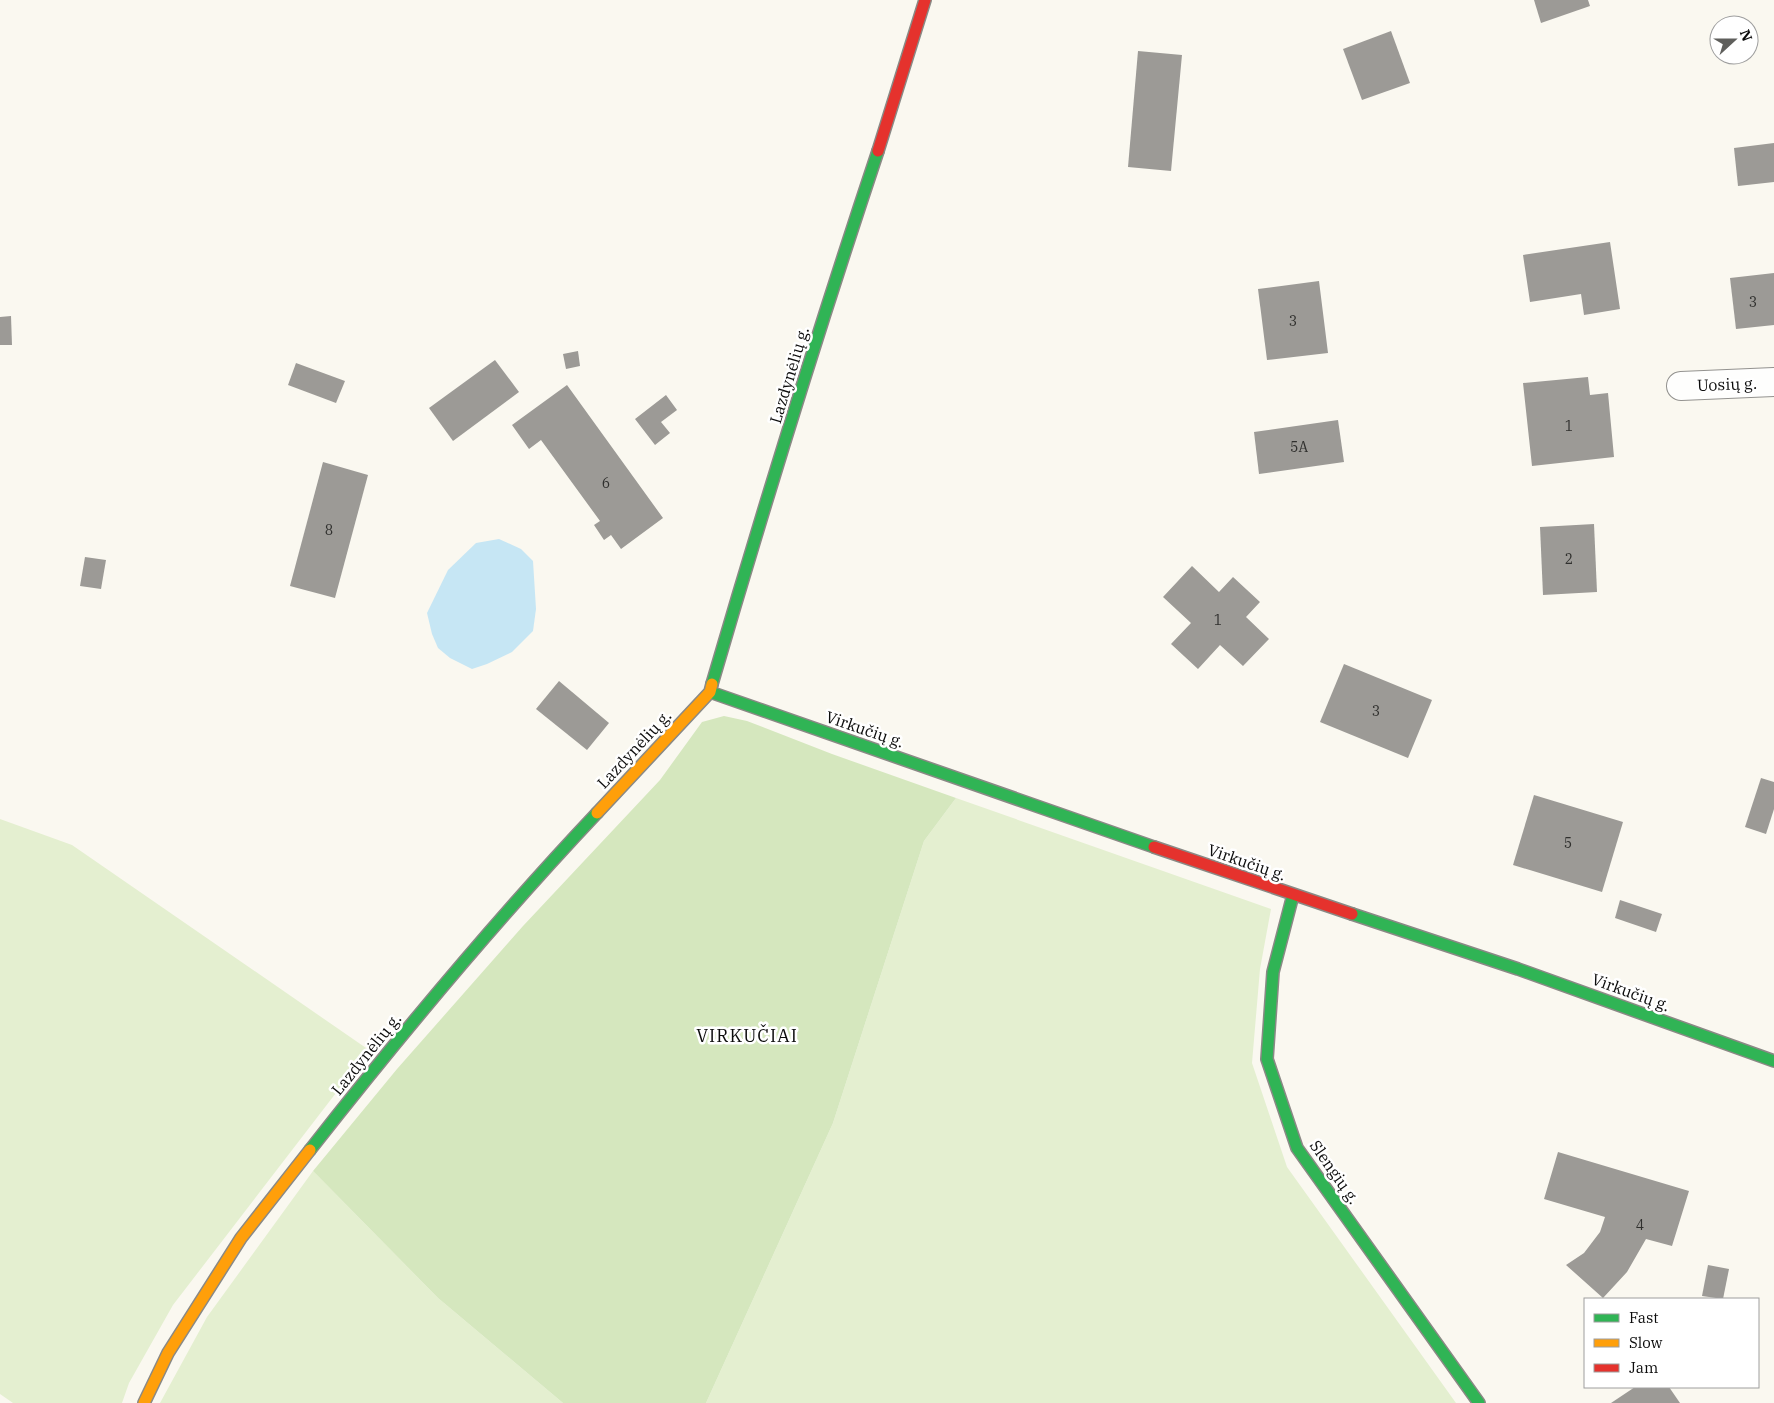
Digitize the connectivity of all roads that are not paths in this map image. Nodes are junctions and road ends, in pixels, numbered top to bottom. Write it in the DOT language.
graph roads {
  1 [pos="925,0"];
  2 [pos="1774,382"];
  3 [pos="1681,386"];
  4 [pos="710,692"];
  5 [pos="1293,895"];
  6 [pos="1774,1061"];
  7 [pos="144,1403"];
  8 [pos="1479,1403"];
  1 -- 4 [label="street, Lazdynėlių g."];
  2 -- 3 [label="street, Uosių g."];
  4 -- 5 [label="street, Virkučių g."];
  4 -- 7 [label="street, Lazdynėlių g."];
  5 -- 6 [label="street, Virkučių g."];
  5 -- 8 [label="street, Slengių g."];
}
